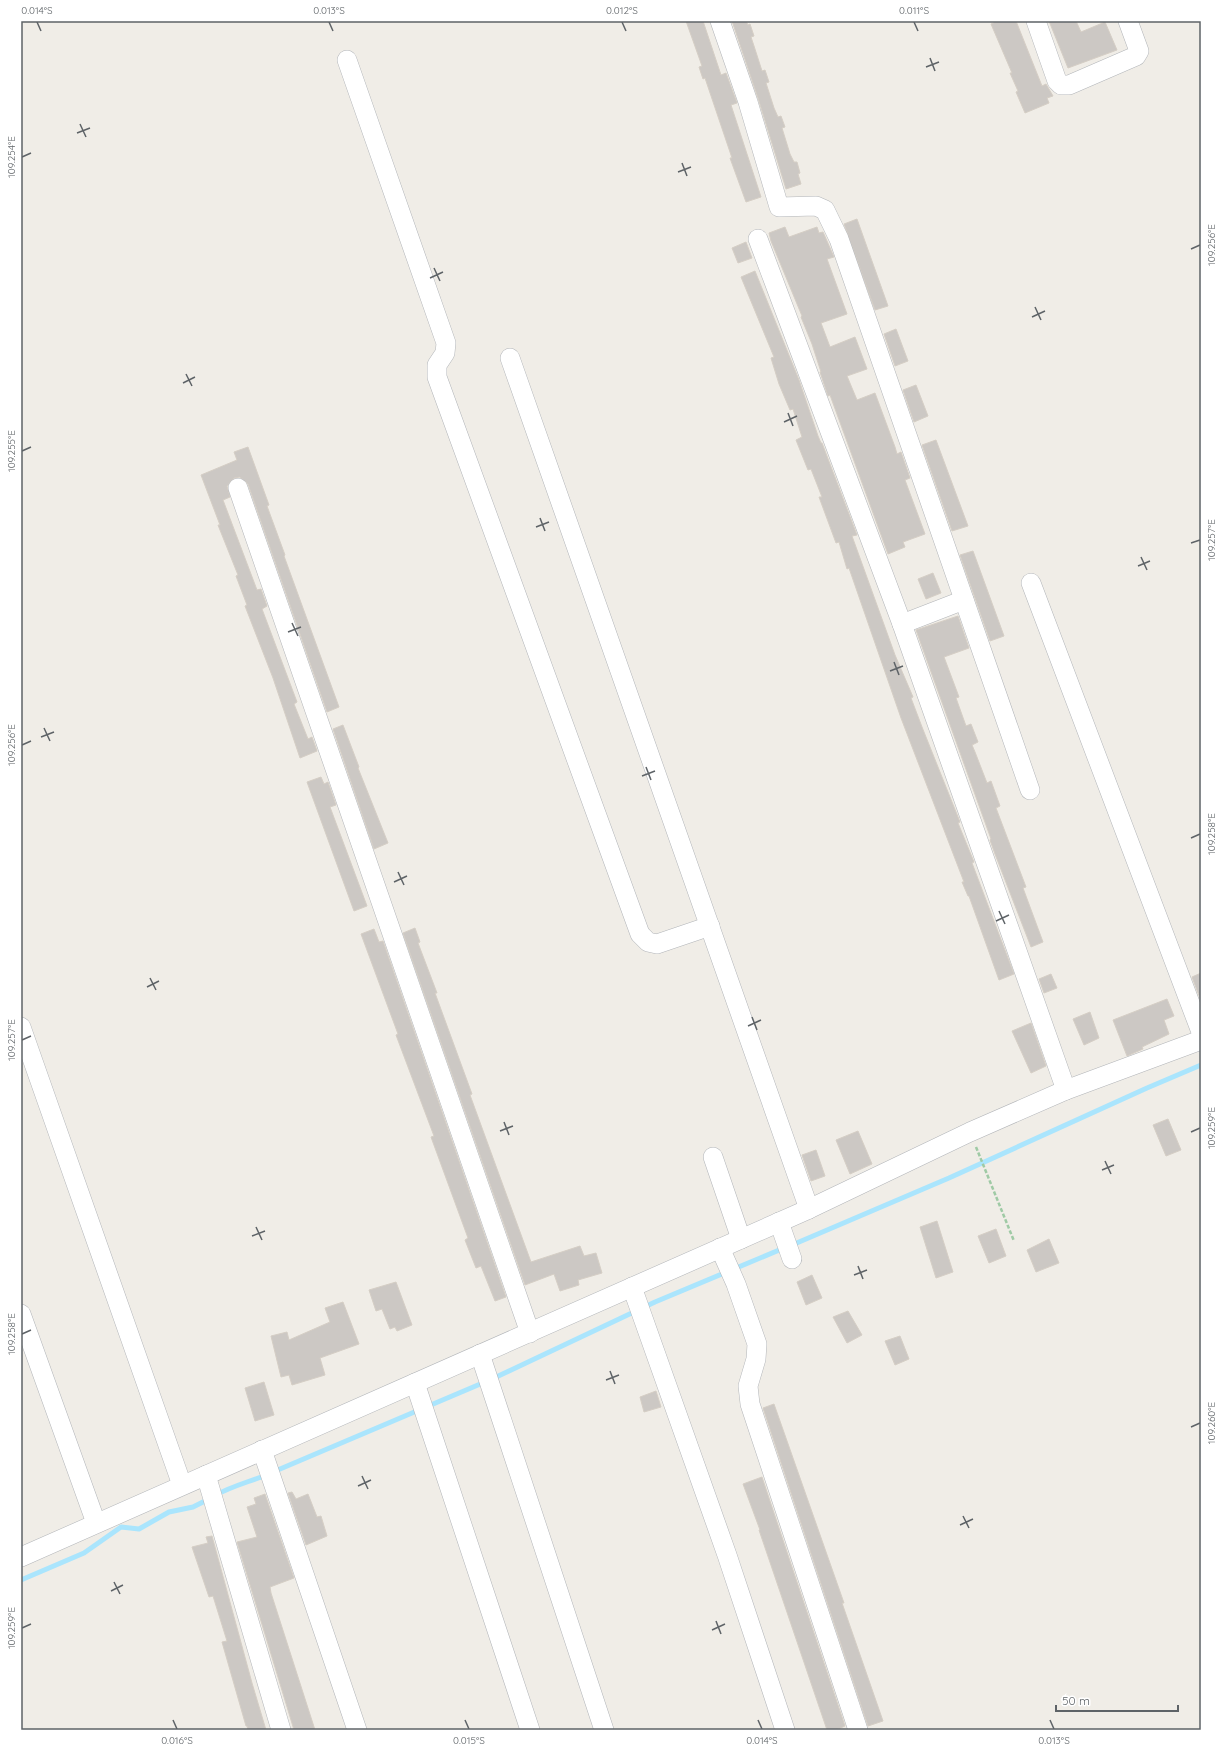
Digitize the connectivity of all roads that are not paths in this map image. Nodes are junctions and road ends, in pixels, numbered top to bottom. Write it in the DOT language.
graph roads {
  1 [pos="720,21"];
  2 [pos="1036,21"];
  3 [pos="1128,21"];
  4 [pos="347,60"];
  5 [pos="758,239"];
  6 [pos="510,358"];
  7 [pos="238,488"];
  8 [pos="1031,582"];
  9 [pos="964,600"];
  10 [pos="902,624"];
  11 [pos="1030,790"];
  12 [pos="710,926"];
  13 [pos="21,1027"];
  14 [pos="1201,1032"];
  15 [pos="1201,1040"];
  16 [pos="1066,1090"];
  17 [pos="713,1157"];
  18 [pos="808,1209"];
  19 [pos="781,1229"];
  20 [pos="741,1239"];
  21 [pos="722,1254"];
  22 [pos="792,1258"];
  23 [pos="634,1294"];
  24 [pos="21,1314"];
  25 [pos="530,1332"];
  26 [pos="483,1362"];
  27 [pos="417,1390"];
  28 [pos="264,1454"];
  29 [pos="207,1478"];
  30 [pos="182,1485"];
  31 [pos="96,1524"];
  32 [pos="21,1557"];
  33 [pos="281,1730"];
  34 [pos="357,1730"];
  35 [pos="530,1730"];
  36 [pos="604,1730"];
  37 [pos="785,1730"];
  38 [pos="858,1730"];
  1 -- 9 [label="street"];
  2 -- 3 [label="street"];
  4 -- 12 [label="street"];
  5 -- 10 [label="street"];
  6 -- 12 [label="street"];
  7 -- 25 [label="street"];
  8 -- 14 [label="street"];
  9 -- 10 [label="street"];
  9 -- 11 [label="street"];
  10 -- 16 [label="street"];
  12 -- 18 [label="street"];
  13 -- 30 [label="street"];
  15 -- 16 [label="street"];
  16 -- 18 [label="street"];
  17 -- 20 [label="street"];
  18 -- 19 [label="street"];
  19 -- 20 [label="street"];
  19 -- 22 [label="street"];
  20 -- 21 [label="street"];
  21 -- 23 [label="street"];
  21 -- 38 [label="street"];
  23 -- 25 [label="street"];
  23 -- 37 [label="street"];
  24 -- 31 [label="street"];
  25 -- 26 [label="street"];
  26 -- 27 [label="street"];
  26 -- 36 [label="street"];
  27 -- 28 [label="street"];
  27 -- 35 [label="street"];
  28 -- 29 [label="street"];
  28 -- 34 [label="street"];
  29 -- 30 [label="street"];
  29 -- 33 [label="street"];
  30 -- 31 [label="street"];
  31 -- 32 [label="street"];
}
